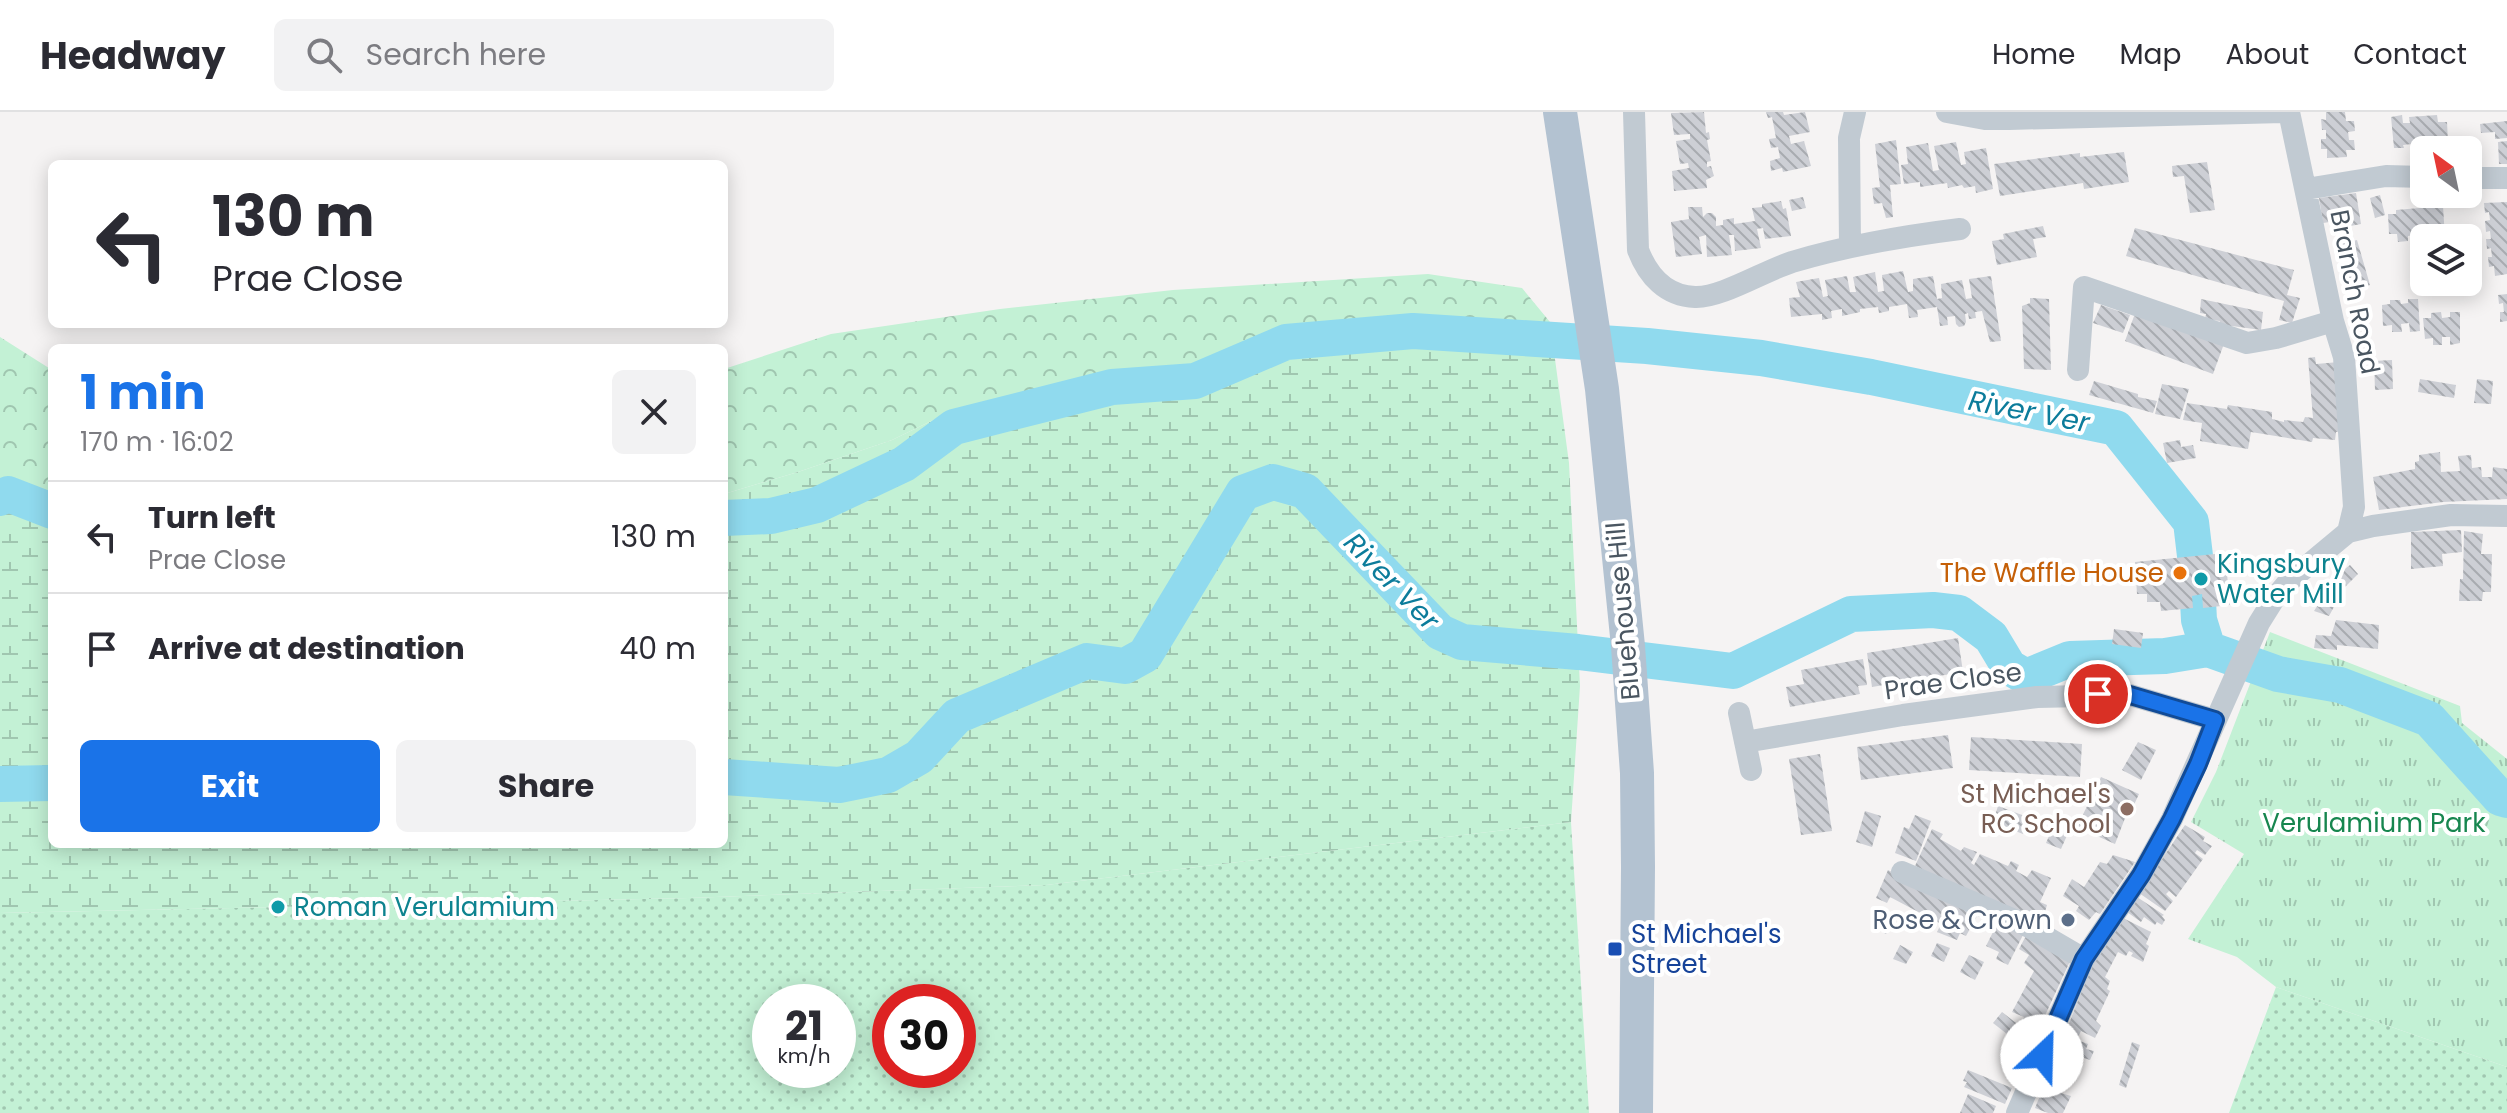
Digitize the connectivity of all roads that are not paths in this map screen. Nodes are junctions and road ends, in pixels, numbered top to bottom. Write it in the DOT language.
graph roads {
  1 [pos="1560,112"];
  2 [pos="1634,112"];
  3 [pos="1855,112"];
  4 [pos="1947,112"];
  5 [pos="2286,112"];
  6 [pos="2410,177"];
  7 [pos="2482,178"];
  8 [pos="2507,178"];
  9 [pos="2306,189"];
  10 [pos="1960,229"];
  11 [pos="1850,246"];
  12 [pos="2333,321"];
  13 [pos="2078,370"];
  14 [pos="2507,516"];
  15 [pos="2348,532"];
  16 [pos="1739,713"];
  17 [pos="2215,720"];
  18 [pos="1745,742"];
  19 [pos="1751,770"];
  20 [pos="1902,872"];
  21 [pos="2084,959"];
  22 [pos="1636,1113"];
  23 [pos="2017,1113"];
  1 -- 22 [label="main road, Bluehouse Hill"];
  2 -- 11 [label="street"];
  3 -- 11 [label="street"];
  4 -- 5 [label="street"];
  5 -- 9 [label="street, Branch Road"];
  6 -- 9 [label="street"];
  7 -- 8 [label="street"];
  9 -- 12 [label="street, Branch Road"];
  10 -- 11 [label="street"];
  12 -- 13 [label="street"];
  12 -- 15 [label="street, Branch Road"];
  14 -- 15 [label="street"];
  15 -- 17 [label="street"];
  16 -- 18 [label="street"];
  17 -- 18 [label="street, Prae Close"];
  17 -- 21 [label="street"];
  18 -- 19 [label="street"];
  20 -- 21 [label="street"];
  21 -- 23 [label="street"];
}
